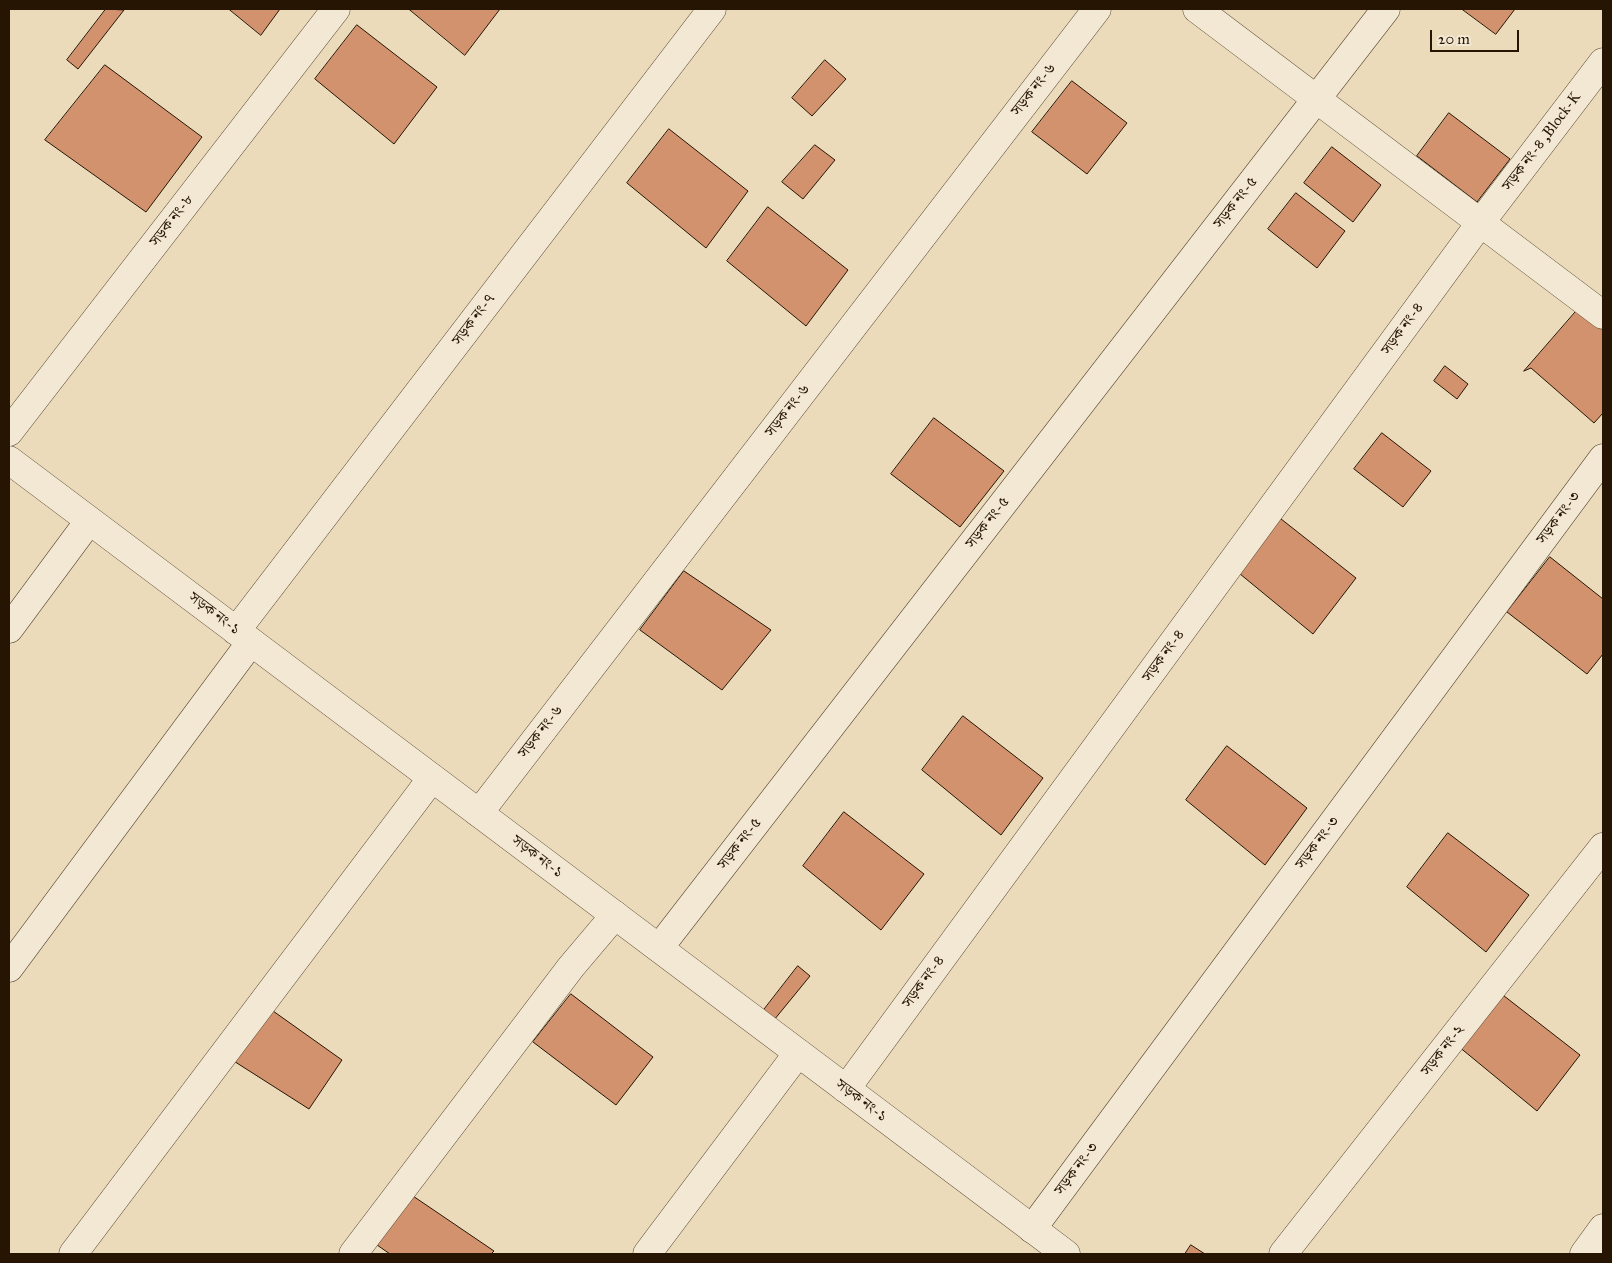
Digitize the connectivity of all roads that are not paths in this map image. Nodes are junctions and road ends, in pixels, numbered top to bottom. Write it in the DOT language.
graph roads {
  1 [pos="336,9"];
  2 [pos="712,9"];
  3 [pos="1097,9"];
  4 [pos="1197,9"];
  5 [pos="1386,9"];
  6 [pos="1603,62"];
  7 [pos="1317,99"];
  8 [pos="1481,222"];
  9 [pos="1603,315"];
  10 [pos="9,432"];
  11 [pos="1603,458"];
  12 [pos="9,460"];
  13 [pos="89,520"];
  14 [pos="9,629"];
  15 [pos="244,637"];
  16 [pos="432,778"];
  17 [pos="478,813"];
  18 [pos="1603,847"];
  19 [pos="615,915"];
  20 [pos="659,948"];
  21 [pos="9,968"];
  22 [pos="798,1053"];
  23 [pos="846,1089"];
  24 [pos="1603,1228"];
  25 [pos="1032,1229"];
  26 [pos="73,1254"];
  27 [pos="353,1254"];
  28 [pos="646,1254"];
  29 [pos="1066,1254"];
  30 [pos="1283,1254"];
  31 [pos="1584,1254"];
  1 -- 10 [label="street, সড়ক নং-৮"];
  2 -- 15 [label="street, সড়ক নং-৭"];
  3 -- 17 [label="street, সড়ক নং-৬"];
  4 -- 7 [label="street"];
  5 -- 7 [label="street, সড়ক নং-৫"];
  6 -- 8 [label="street, সড়ক নং-৪ ,Block-K"];
  7 -- 8 [label="street"];
  7 -- 20 [label="street, সড়ক নং-৫"];
  8 -- 9 [label="street"];
  8 -- 23 [label="street, সড়ক নং-৪"];
  11 -- 25 [label="street, সড়ক নং-৩"];
  12 -- 13 [label="street, সড়ক নং-১"];
  13 -- 14 [label="street"];
  13 -- 15 [label="street, সড়ক নং-১"];
  15 -- 16 [label="street, সড়ক নং-১"];
  15 -- 21 [label="street, সড়ক নং-৭"];
  16 -- 17 [label="street, সড়ক নং-১"];
  16 -- 26 [label="street"];
  17 -- 19 [label="street, সড়ক নং-১"];
  18 -- 30 [label="street, সড়ক নং-২"];
  19 -- 20 [label="street, সড়ক নং-১"];
  19 -- 27 [label="street"];
  20 -- 22 [label="street, সড়ক নং-১"];
  22 -- 23 [label="street, সড়ক নং-১"];
  22 -- 28 [label="street"];
  23 -- 25 [label="street, সড়ক নং-১"];
  24 -- 31 [label="street"];
  25 -- 29 [label="street, সড়ক নং-১"];
}
